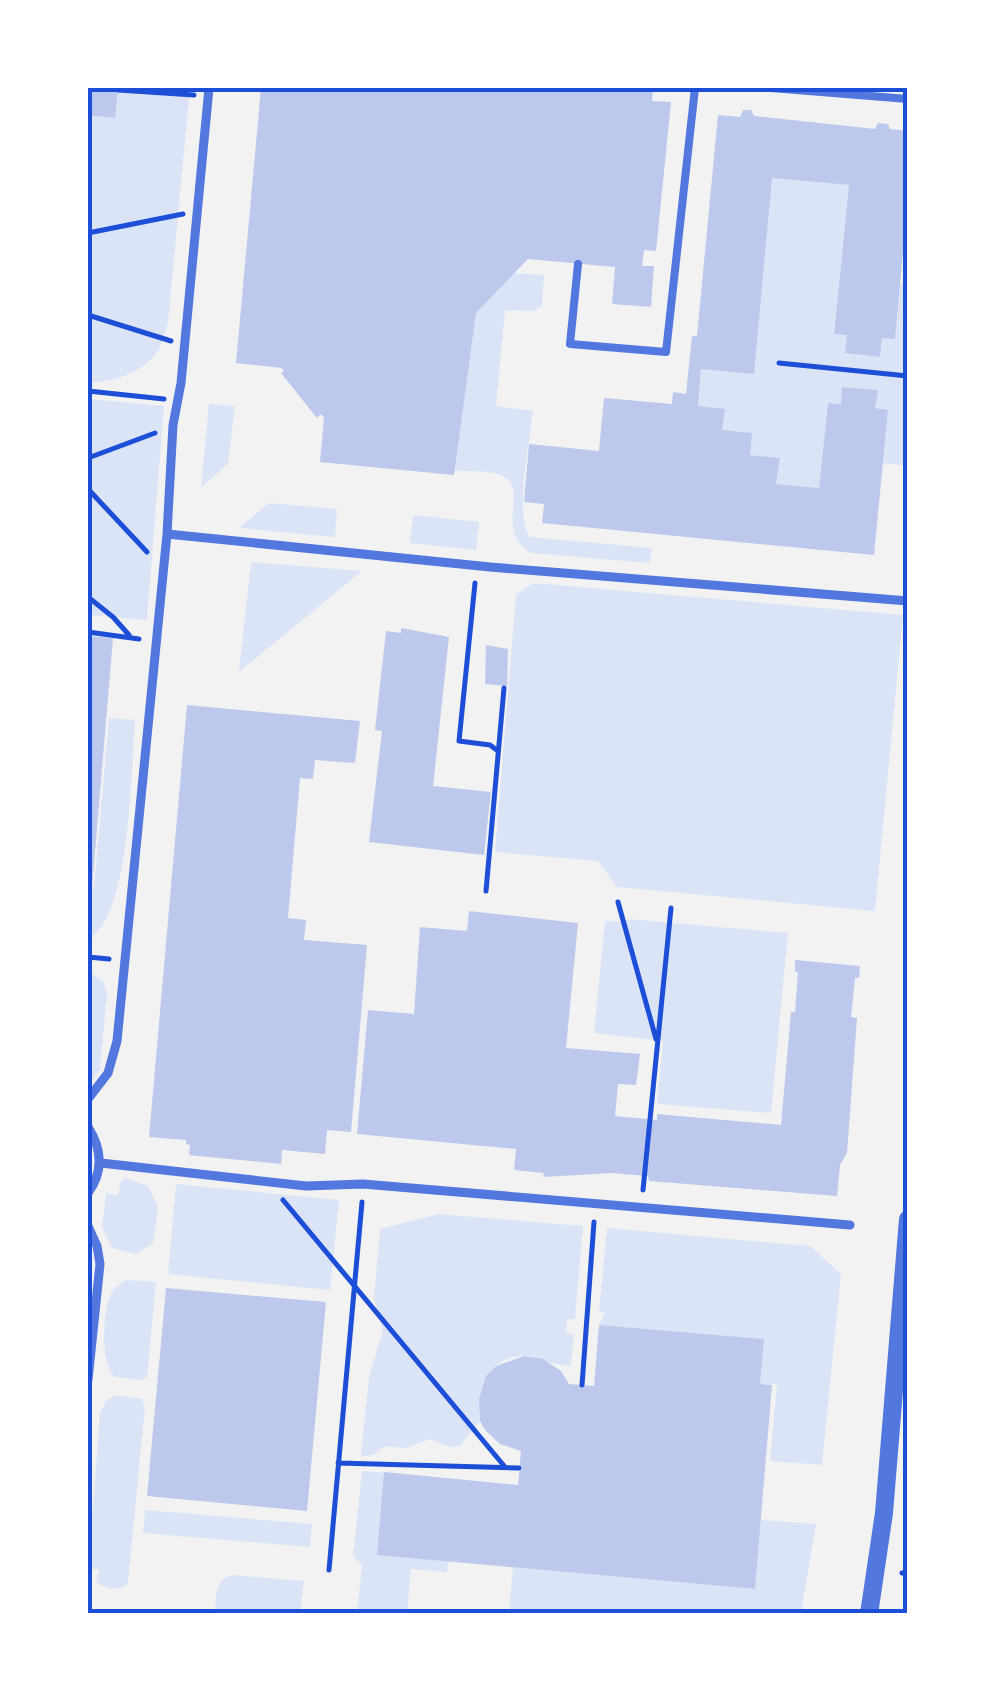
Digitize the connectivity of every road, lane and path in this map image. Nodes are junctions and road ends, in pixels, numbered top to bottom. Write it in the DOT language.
graph roads {
  1 [pos="695,88"];
  2 [pos="771,88"];
  3 [pos="118,90"];
  4 [pos="208,92"];
  5 [pos="908,99"];
  6 [pos="197,211"];
  7 [pos="88,233"];
  8 [pos="578,264"];
  9 [pos="88,315"];
  10 [pos="184,345"];
  11 [pos="780,362"];
  12 [pos="908,376"];
  13 [pos="88,391"];
  14 [pos="176,400"];
  15 [pos="173,425"];
  16 [pos="88,458"];
  17 [pos="88,489"];
  18 [pos="167,534"];
  19 [pos="476,565"];
  20 [pos="164,568"];
  21 [pos="88,597"];
  22 [pos="908,601"];
  23 [pos="88,632"];
  24 [pos="132,638"];
  25 [pos="156,641"];
  26 [pos="504,688"];
  27 [pos="498,751"];
  28 [pos="486,890"];
  29 [pos="618,902"];
  30 [pos="671,908"];
  31 [pos="658,1045"];
  32 [pos="88,1099"];
  33 [pos="88,1127"];
  34 [pos="101,1163"];
  35 [pos="268,1182"];
  36 [pos="363,1184"];
  37 [pos="88,1193"];
  38 [pos="596,1204"];
  39 [pos="641,1208"];
  40 [pos="908,1219"];
  41 [pos="850,1225"];
  42 [pos="88,1226"];
  43 [pos="354,1286"];
  44 [pos="903,1311"];
  45 [pos="88,1380"];
  46 [pos="582,1385"];
  47 [pos="338,1463"];
  48 [pos="505,1467"];
  49 [pos="519,1468"];
  50 [pos="329,1570"];
  51 [pos="869,1614"];
  1 -- 8 [label="lane"];
  2 -- 5 [label="lane"];
  3 -- 4 [label="path"];
  4 -- 6 [label="street"];
  6 -- 7 [label="path"];
  6 -- 10 [label="street"];
  9 -- 10 [label="path"];
  10 -- 14 [label="street"];
  11 -- 12 [label="path"];
  13 -- 14 [label="path"];
  14 -- 15 [label="street"];
  15 -- 16 [label="path"];
  15 -- 18 [label="street"];
  17 -- 20 [label="path"];
  18 -- 19 [label="street"];
  18 -- 20 [label="street"];
  19 -- 22 [label="street"];
  19 -- 27 [label="path"];
  20 -- 25 [label="street"];
  21 -- 24 [label="path"];
  23 -- 24 [label="path"];
  24 -- 25 [label="path"];
  25 -- 32 [label="street"];
  26 -- 27 [label="path"];
  27 -- 28 [label="path"];
  29 -- 31 [label="path"];
  30 -- 31 [label="path"];
  31 -- 39 [label="path"];
  33 -- 34 [label="street"];
  34 -- 35 [label="street"];
  34 -- 37 [label="street"];
  35 -- 36 [label="street"];
  35 -- 43 [label="path"];
  36 -- 38 [label="street"];
  36 -- 43 [label="path"];
  38 -- 39 [label="street"];
  38 -- 46 [label="path"];
  39 -- 41 [label="street"];
  40 -- 44 [label="street"];
  42 -- 45 [label="street"];
  43 -- 47 [label="path"];
  43 -- 48 [label="path"];
  44 -- 51 [label="street"];
  47 -- 48 [label="path"];
  47 -- 50 [label="path"];
  48 -- 49 [label="path"];
}
